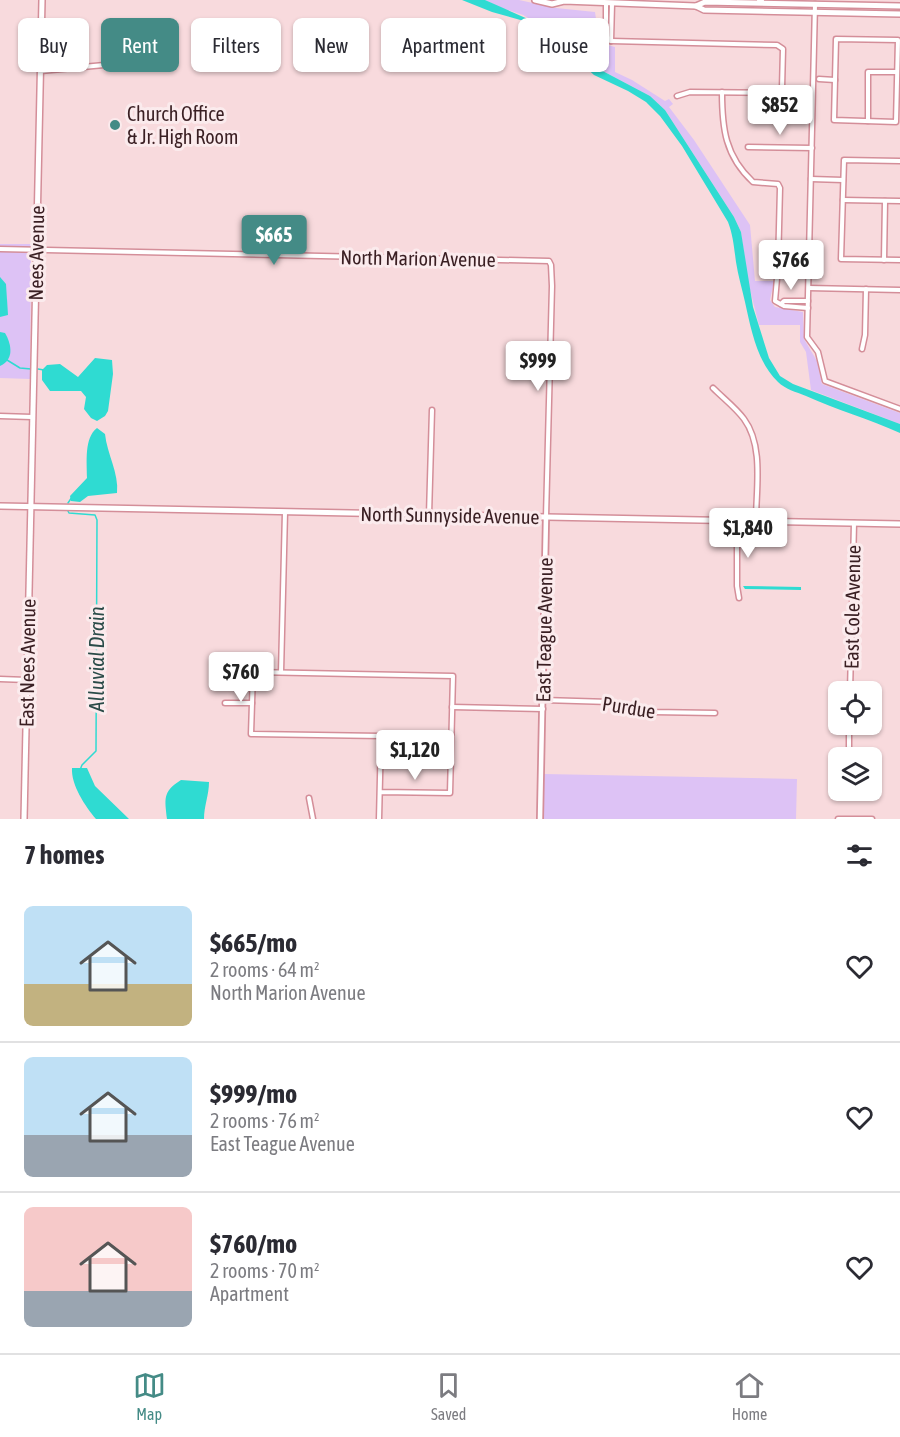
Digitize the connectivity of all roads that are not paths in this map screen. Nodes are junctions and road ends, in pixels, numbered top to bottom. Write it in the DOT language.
graph roads {
  1 [pos="42,0"];
  2 [pos="535,0"];
  3 [pos="563,1"];
  4 [pos="760,1"];
  5 [pos="696,3"];
  6 [pos="868,3"];
  7 [pos="609,4"];
  8 [pos="815,4"];
  9 [pos="900,6"];
  10 [pos="760,11"];
  11 [pos="814,12"];
  12 [pos="900,14"];
  13 [pos="41,18"];
  14 [pos="40,72"];
  15 [pos="897,72"];
  16 [pos="819,80"];
  17 [pos="836,80"];
  18 [pos="722,92"];
  19 [pos="677,96"];
  20 [pos="898,97"];
  21 [pos="868,121"];
  22 [pos="748,147"];
  23 [pos="812,148"];
  24 [pos="900,161"];
  25 [pos="812,179"];
  26 [pos="843,180"];
  27 [pos="843,200"];
  28 [pos="885,201"];
  29 [pos="900,201"];
  30 [pos="0,249"];
  31 [pos="37,250"];
  32 [pos="884,260"];
  33 [pos="900,260"];
  34 [pos="549,261"];
  35 [pos="809,288"];
  36 [pos="866,289"];
  37 [pos="900,290"];
  38 [pos="808,301"];
  39 [pos="792,304"];
  40 [pos="808,308"];
  41 [pos="862,349"];
  42 [pos="713,388"];
  43 [pos="900,409"];
  44 [pos="432,410"];
  45 [pos="0,416"];
  46 [pos="32,417"];
  47 [pos="0,506"];
  48 [pos="30,506"];
  49 [pos="285,512"];
  50 [pos="429,515"];
  51 [pos="546,517"];
  52 [pos="737,521"];
  53 [pos="756,521"];
  54 [pos="854,523"];
  55 [pos="900,524"];
  56 [pos="739,598"];
  57 [pos="281,672"];
  58 [pos="0,679"];
  59 [pos="27,680"];
  60 [pos="850,681"];
  61 [pos="543,700"];
  62 [pos="225,703"];
  63 [pos="252,703"];
  64 [pos="452,707"];
  65 [pos="543,709"];
  66 [pos="715,713"];
  67 [pos="849,735"];
  68 [pos="849,747"];
  69 [pos="380,792"];
  70 [pos="309,798"];
  71 [pos="24,819"];
  72 [pos="313,819"];
  73 [pos="379,819"];
  74 [pos="540,819"];
  75 [pos="838,819"];
  76 [pos="872,819"];
  1 -- 13 [label="main road, Nees Avenue"];
  2 -- 3 [label="main road"];
  3 -- 7 [label="main road"];
  4 -- 5 [label="main road"];
  4 -- 8 [label="main road"];
  4 -- 10 [label="street"];
  5 -- 7 [label="main road"];
  5 -- 10 [label="main road"];
  6 -- 8 [label="main road"];
  6 -- 9 [label="main road"];
  7 -- 18 [label="street"];
  8 -- 11 [label="street"];
  10 -- 11 [label="main road"];
  11 -- 12 [label="main road"];
  11 -- 23 [label="street"];
  14 -- 31 [label="main road, Nees Avenue"];
  15 -- 17 [label="street"];
  15 -- 20 [label="street"];
  15 -- 21 [label="street"];
  16 -- 17 [label="street"];
  17 -- 21 [label="street"];
  18 -- 19 [label="street"];
  18 -- 39 [label="street"];
  20 -- 21 [label="street"];
  22 -- 23 [label="street"];
  23 -- 25 [label="street"];
  24 -- 26 [label="street"];
  25 -- 26 [label="street"];
  25 -- 35 [label="street"];
  26 -- 27 [label="street"];
  27 -- 28 [label="street"];
  27 -- 32 [label="street"];
  28 -- 29 [label="street"];
  28 -- 32 [label="street"];
  30 -- 31 [label="street, North Marion Avenue"];
  31 -- 34 [label="street, North Marion Avenue"];
  31 -- 46 [label="main road, Nees Avenue"];
  32 -- 33 [label="street"];
  34 -- 51 [label="street, East Teague Avenue"];
  35 -- 36 [label="street"];
  35 -- 38 [label="street"];
  36 -- 37 [label="street"];
  36 -- 41 [label="street"];
  38 -- 39 [label="street"];
  38 -- 40 [label="street"];
  39 -- 40 [label="street"];
  40 -- 43 [label="street"];
  42 -- 53 [label="street"];
  44 -- 50 [label="street"];
  45 -- 46 [label="street"];
  46 -- 48 [label="main road, Nees Avenue"];
  47 -- 48 [label="main road, North Sunnyside Avenue"];
  48 -- 49 [label="main road, North Sunnyside Avenue"];
  48 -- 59 [label="main road, East Nees Avenue"];
  49 -- 50 [label="main road, North Sunnyside Avenue"];
  49 -- 57 [label="street"];
  50 -- 51 [label="main road, North Sunnyside Avenue"];
  51 -- 52 [label="main road, North Sunnyside Avenue"];
  51 -- 61 [label="street, East Teague Avenue"];
  52 -- 53 [label="main road, North Sunnyside Avenue"];
  52 -- 56 [label="street"];
  53 -- 54 [label="main road, North Sunnyside Avenue"];
  54 -- 55 [label="main road, North Sunnyside Avenue"];
  54 -- 60 [label="street, East Cole Avenue"];
  57 -- 63 [label="street"];
  57 -- 64 [label="street"];
  58 -- 59 [label="street"];
  59 -- 71 [label="main road, East Nees Avenue"];
  61 -- 65 [label="street, East Teague Avenue"];
  61 -- 66 [label="street, Purdue"];
  62 -- 63 [label="street"];
  63 -- 69 [label="street"];
  64 -- 65 [label="street"];
  64 -- 69 [label="street"];
  65 -- 74 [label="street, East Teague Avenue"];
  67 -- 68 [label="street"];
  69 -- 73 [label="street"];
  70 -- 72 [label="street"];
  75 -- 76 [label="street"];
}
